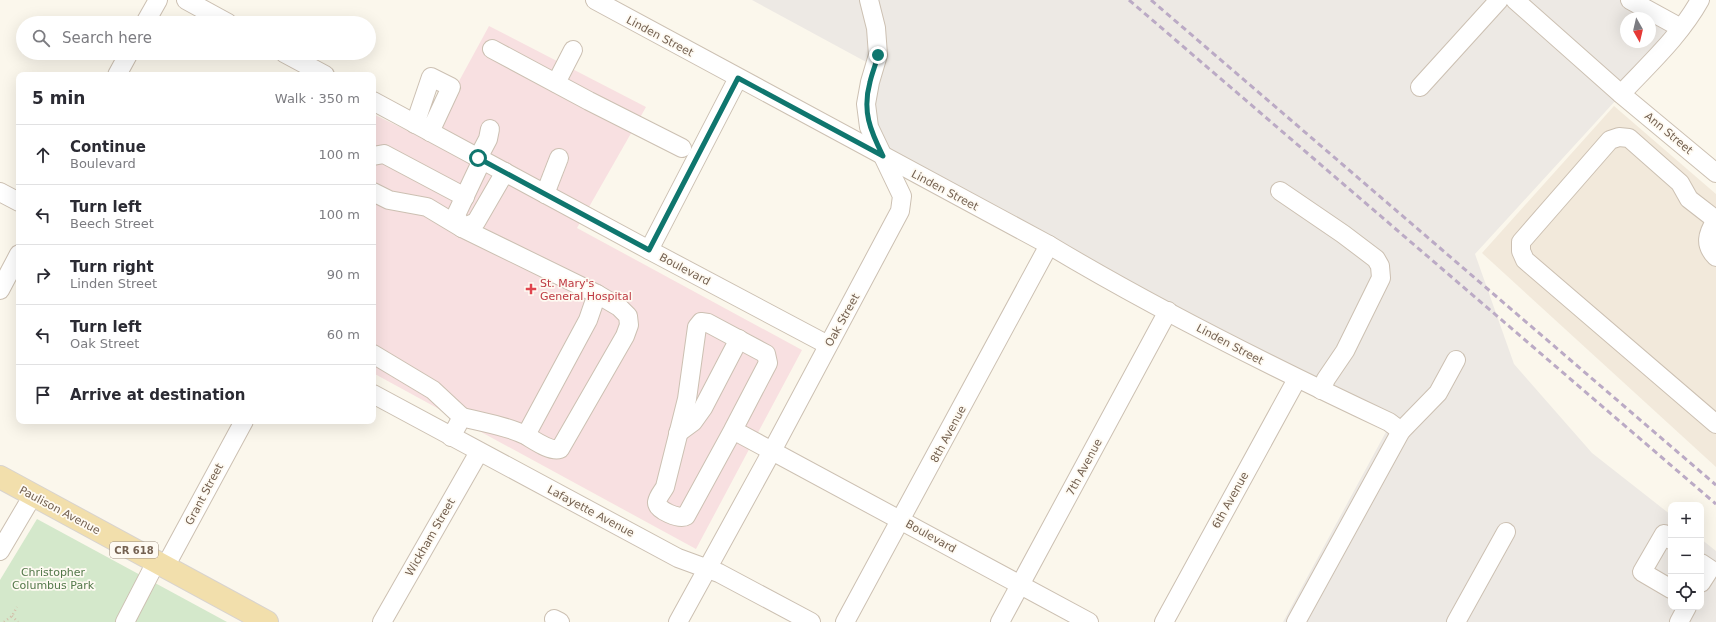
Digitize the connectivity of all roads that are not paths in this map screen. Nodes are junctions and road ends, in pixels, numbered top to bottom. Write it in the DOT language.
graph roads {
  1 [pos="158,0"];
  2 [pos="186,0"];
  3 [pos="595,0"];
  4 [pos="869,0"];
  5 [pos="1500,0"];
  6 [pos="1515,0"];
  7 [pos="1630,0"];
  8 [pos="1700,0"];
  9 [pos="149,16"];
  10 [pos="215,16"];
  11 [pos="1681,28"];
  12 [pos="492,49"];
  13 [pos="573,50"];
  14 [pos="125,60"];
  15 [pos="295,60"];
  16 [pos="118,72"];
  17 [pos="315,72"];
  18 [pos="738,78"];
  19 [pos="556,83"];
  20 [pos="1420,87"];
  21 [pos="1622,94"];
  22 [pos="376,103"];
  23 [pos="490,130"];
  24 [pos="682,148"];
  25 [pos="376,155"];
  26 [pos="883,156"];
  27 [pos="559,158"];
  28 [pos="480,159"];
  29 [pos="505,172"];
  30 [pos="1716,173"];
  31 [pos="1280,191"];
  32 [pos="0,192"];
  33 [pos="376,194"];
  34 [pos="545,194"];
  35 [pos="464,197"];
  36 [pos="16,200"];
  37 [pos="1716,220"];
  38 [pos="462,228"];
  39 [pos="1049,245"];
  40 [pos="649,250"];
  41 [pos="1716,257"];
  42 [pos="16,260"];
  43 [pos="0,290"];
  44 [pos="597,294"];
  45 [pos="1168,311"];
  46 [pos="739,339"];
  47 [pos="828,345"];
  48 [pos="376,356"];
  49 [pos="1456,360"];
  50 [pos="1296,379"];
  51 [pos="1321,390"];
  52 [pos="376,396"];
  53 [pos="462,417"];
  54 [pos="242,424"];
  55 [pos="1716,424"];
  56 [pos="733,430"];
  57 [pos="1402,432"];
  58 [pos="678,433"];
  59 [pos="451,436"];
  60 [pos="526,436"];
  61 [pos="772,451"];
  62 [pos="479,452"];
  63 [pos="0,477"];
  64 [pos="33,495"];
  65 [pos="901,520"];
  66 [pos="1506,532"];
  67 [pos="1669,538"];
  68 [pos="0,551"];
  69 [pos="160,564"];
  70 [pos="1704,564"];
  71 [pos="706,568"];
  72 [pos="1704,578"];
  73 [pos="1020,585"];
  74 [pos="1668,587"];
  75 [pos="1685,610"];
  76 [pos="125,622"];
  77 [pos="267,622"];
  78 [pos="382,622"];
  79 [pos="678,622"];
  80 [pos="811,622"];
  81 [pos="845,622"];
  82 [pos="1000,622"];
  83 [pos="1089,622"];
  84 [pos="1164,622"];
  85 [pos="1296,622"];
  86 [pos="1456,622"];
  87 [pos="1678,622"];
  1 -- 9 [label="street"];
  2 -- 10 [label="street"];
  3 -- 18 [label="street, Linden Street"];
  4 -- 26 [label="street, Oak Street"];
  5 -- 20 [label="street"];
  6 -- 21 [label="street, Ann Street"];
  7 -- 11 [label="street"];
  8 -- 11 [label="street"];
  11 -- 21 [label="street"];
  12 -- 19 [label="street"];
  13 -- 19 [label="street"];
  14 -- 16 [label="street"];
  15 -- 17 [label="street"];
  18 -- 26 [label="street, Linden Street"];
  18 -- 40 [label="street"];
  19 -- 24 [label="street"];
  21 -- 30 [label="street, Ann Street"];
  22 -- 28 [label="street, Boulevard"];
  23 -- 28 [label="street"];
  25 -- 35 [label="street"];
  26 -- 39 [label="street, Linden Street"];
  26 -- 47 [label="street, Oak Street"];
  27 -- 34 [label="street"];
  28 -- 29 [label="street, Boulevard"];
  28 -- 35 [label="street"];
  29 -- 34 [label="street, Boulevard"];
  29 -- 38 [label="street"];
  31 -- 51 [label="street"];
  32 -- 36 [label="street"];
  33 -- 38 [label="street"];
  34 -- 40 [label="street, Boulevard"];
  35 -- 38 [label="street"];
  37 -- 41 [label="street"];
  37 -- 55 [label="street"];
  38 -- 44 [label="street"];
  39 -- 45 [label="street, Linden Street"];
  39 -- 65 [label="street, 8th Avenue"];
  40 -- 47 [label="street, Boulevard"];
  42 -- 43 [label="street"];
  44 -- 60 [label="street"];
  44 -- 60 [label="street"];
  45 -- 50 [label="street, Linden Street"];
  45 -- 73 [label="street, 7th Avenue"];
  46 -- 56 [label="street"];
  46 -- 58 [label="street"];
  46 -- 58 [label="street"];
  47 -- 61 [label="street, Oak Street"];
  48 -- 53 [label="street"];
  49 -- 57 [label="street"];
  50 -- 51 [label="street, Linden Street"];
  50 -- 84 [label="street, 6th Avenue"];
  51 -- 57 [label="street, Linden Street"];
  52 -- 59 [label="street, Lafayette Avenue"];
  53 -- 59 [label="street"];
  53 -- 60 [label="street"];
  54 -- 69 [label="street, Grant Street"];
  56 -- 58 [label="street"];
  56 -- 61 [label="street, Boulevard"];
  57 -- 85 [label="street"];
  59 -- 62 [label="street, Lafayette Avenue"];
  61 -- 65 [label="street, Boulevard"];
  61 -- 71 [label="street, Oak Street"];
  62 -- 71 [label="street, Lafayette Avenue"];
  62 -- 78 [label="street, Wickham Street"];
  63 -- 64 [label="main road, Paulison Avenue / CR 618"];
  64 -- 68 [label="street"];
  64 -- 69 [label="main road, Paulison Avenue / CR 618"];
  65 -- 73 [label="street, Boulevard"];
  65 -- 81 [label="street, 8th Avenue"];
  66 -- 86 [label="street"];
  67 -- 74 [label="street"];
  69 -- 76 [label="street, Grant Street"];
  69 -- 77 [label="main road, Paulison Avenue / CR 618"];
  70 -- 72 [label="street"];
  71 -- 79 [label="street, Oak Street"];
  71 -- 80 [label="street, Lafayette Avenue"];
  73 -- 82 [label="street, 7th Avenue"];
  73 -- 83 [label="street, Boulevard"];
  75 -- 87 [label="street"];
}
